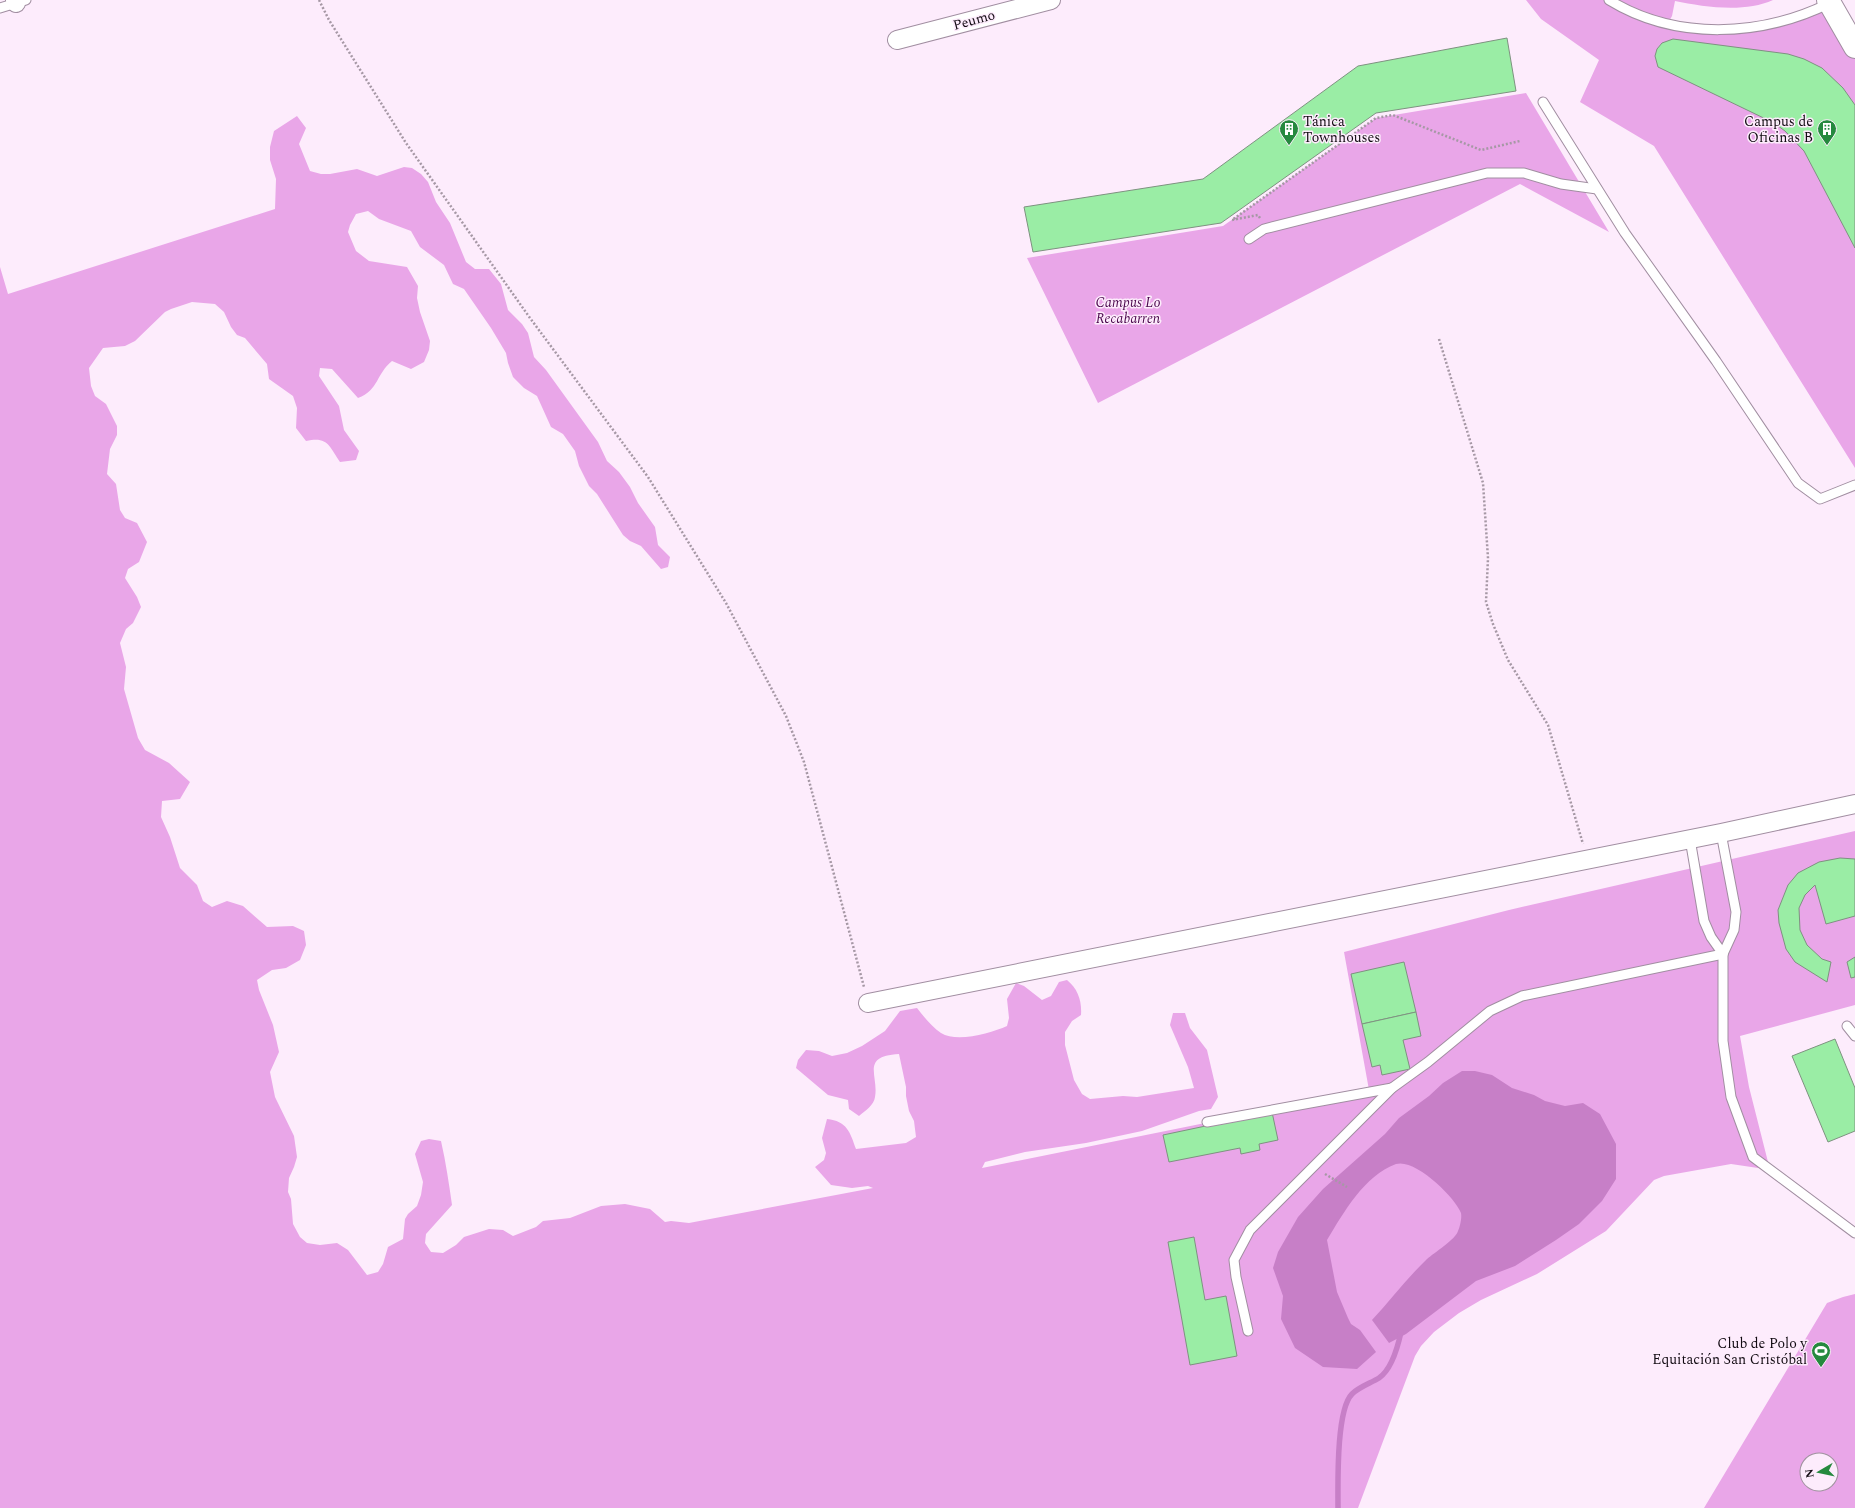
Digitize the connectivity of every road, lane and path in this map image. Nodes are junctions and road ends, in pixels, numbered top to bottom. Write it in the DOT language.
graph roads {
  1 [pos="319,0"];
  2 [pos="1051,0"];
  3 [pos="1609,0"];
  4 [pos="1829,2"];
  5 [pos="897,40"];
  6 [pos="1855,47"];
  7 [pos="1543,102"];
  8 [pos="1520,141"];
  9 [pos="1597,188"];
  10 [pos="1264,229"];
  11 [pos="1249,239"];
  12 [pos="1439,339"];
  13 [pos="1855,485"];
  14 [pos="1855,804"];
  15 [pos="1720,833"];
  16 [pos="1690,839"];
  17 [pos="1587,860"];
  18 [pos="1723,954"];
  19 [pos="868,1003"];
  20 [pos="1847,1026"];
  21 [pos="1855,1036"];
  22 [pos="1392,1088"];
  23 [pos="1208,1122"];
  24 [pos="1324,1173"];
  25 [pos="1347,1187"];
  26 [pos="1855,1233"];
  27 [pos="1248,1331"];
  1 -- 19 [label="path"];
  2 -- 5 [label="street, Peumo"];
  3 -- 4 [label="lane"];
  4 -- 6 [label="street"];
  7 -- 9 [label="lane"];
  8 -- 10 [label="path"];
  9 -- 10 [label="lane"];
  9 -- 13 [label="lane"];
  10 -- 11 [label="lane"];
  12 -- 17 [label="path"];
  14 -- 15 [label="street"];
  15 -- 16 [label="street"];
  15 -- 18 [label="lane"];
  16 -- 17 [label="street"];
  16 -- 18 [label="lane"];
  17 -- 19 [label="street"];
  18 -- 22 [label="lane"];
  18 -- 26 [label="lane"];
  20 -- 21 [label="lane"];
  22 -- 23 [label="lane"];
  22 -- 27 [label="lane"];
  24 -- 25 [label="path"];
}
